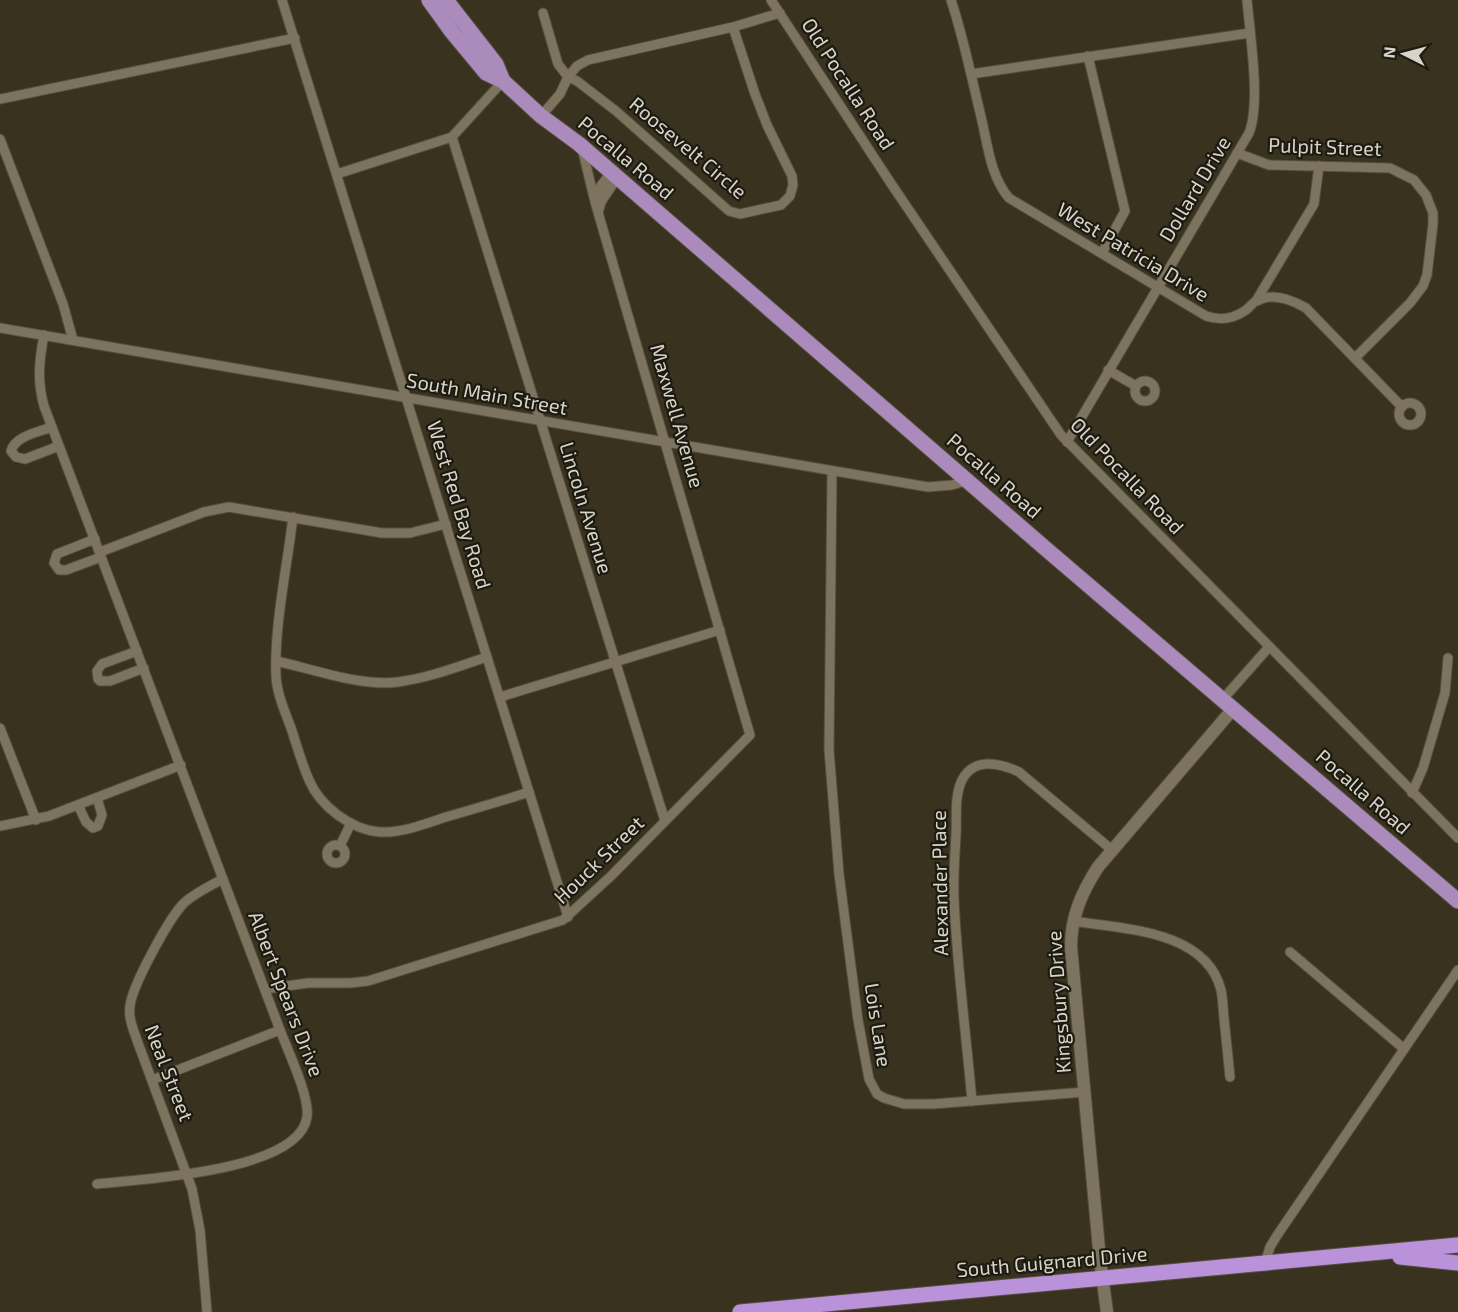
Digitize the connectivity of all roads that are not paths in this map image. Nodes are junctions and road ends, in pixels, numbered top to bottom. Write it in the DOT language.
graph roads {
  1 [pos="282,0"];
  2 [pos="429,0"];
  3 [pos="446,0"];
  4 [pos="771,0"];
  5 [pos="951,0"];
  6 [pos="1247,0"];
  7 [pos="543,13"];
  8 [pos="780,13"];
  9 [pos="733,27"];
  10 [pos="1250,33"];
  11 [pos="295,38"];
  12 [pos="1088,56"];
  13 [pos="971,74"];
  14 [pos="568,77"];
  15 [pos="503,81"];
  16 [pos="0,99"];
  17 [pos="541,116"];
  18 [pos="452,137"];
  19 [pos="0,139"];
  20 [pos="582,148"];
  21 [pos="1237,153"];
  22 [pos="1319,166"];
  23 [pos="337,174"];
  24 [pos="614,175"];
  25 [pos="595,202"];
  26 [pos="599,213"];
  27 [pos="1102,253"];
  28 [pos="1158,286"];
  29 [pos="1257,301"];
  30 [pos="0,328"];
  31 [pos="44,335"];
  32 [pos="73,340"];
  33 [pos="1355,358"];
  34 [pos="1108,370"];
  35 [pos="1136,386"];
  36 [pos="407,398"];
  37 [pos="1402,406"];
  38 [pos="540,421"];
  39 [pos="52,427"];
  40 [pos="666,442"];
  41 [pos="1066,442"];
  42 [pos="59,446"];
  43 [pos="832,471"];
  44 [pos="969,480"];
  45 [pos="293,517"];
  46 [pos="446,524"];
  47 [pos="94,539"];
  48 [pos="101,554"];
  49 [pos="720,630"];
  50 [pos="1269,647"];
  51 [pos="137,651"];
  52 [pos="487,657"];
  53 [pos="1448,658"];
  54 [pos="276,661"];
  55 [pos="615,662"];
  56 [pos="144,668"];
  57 [pos="500,697"];
  58 [pos="1228,704"];
  59 [pos="0,728"];
  60 [pos="181,765"];
  61 [pos="529,792"];
  62 [pos="1412,794"];
  63 [pos="97,798"];
  64 [pos="78,806"];
  65 [pos="36,820"];
  66 [pos="665,821"];
  67 [pos="351,823"];
  68 [pos="0,826"];
  69 [pos="1458,838"];
  70 [pos="340,846"];
  71 [pos="1112,850"];
  72 [pos="223,879"];
  73 [pos="1458,901"];
  74 [pos="568,917"];
  75 [pos="1073,921"];
  76 [pos="1290,952"];
  77 [pos="1458,970"];
  78 [pos="265,989"];
  79 [pos="280,1030"];
  80 [pos="1403,1048"];
  81 [pos="1230,1077"];
  82 [pos="152,1080"];
  83 [pos="1085,1092"];
  84 [pos="972,1101"];
  85 [pos="187,1174"];
  86 [pos="97,1184"];
  87 [pos="1458,1245"];
  88 [pos="1368,1254"];
  89 [pos="1265,1263"];
  90 [pos="1458,1263"];
  91 [pos="1103,1279"];
  92 [pos="207,1312"];
  93 [pos="740,1312"];
  94 [pos="1107,1312"];
  1 -- 11 [label="street, West Red Bay Road"];
  2 -- 15 [label="main road, Pocalla Road"];
  3 -- 15 [label="main road, Pocalla Road"];
  4 -- 8 [label="street, Old Pocalla Road"];
  5 -- 13 [label="street, West Patricia Drive"];
  6 -- 10 [label="street, Dollard Drive"];
  7 -- 14 [label="street"];
  8 -- 9 [label="street"];
  8 -- 41 [label="street, Old Pocalla Road"];
  9 -- 14 [label="street"];
  9 -- 14 [label="street, Roosevelt Circle"];
  10 -- 12 [label="street"];
  10 -- 21 [label="street, Dollard Drive"];
  11 -- 16 [label="street"];
  11 -- 23 [label="street, West Red Bay Road"];
  12 -- 13 [label="street"];
  12 -- 27 [label="street"];
  13 -- 27 [label="street, West Patricia Drive"];
  14 -- 17 [label="street"];
  15 -- 17 [label="main road, Pocalla Road"];
  15 -- 18 [label="street"];
  17 -- 20 [label="main road, Pocalla Road"];
  18 -- 23 [label="street"];
  18 -- 38 [label="street, Lincoln Avenue"];
  19 -- 32 [label="street"];
  20 -- 24 [label="main road, Pocalla Road"];
  20 -- 25 [label="street, Maxwell Avenue"];
  21 -- 22 [label="street, Pulpit Street"];
  21 -- 28 [label="street, Dollard Drive"];
  22 -- 29 [label="street"];
  22 -- 33 [label="street, Pulpit Street"];
  23 -- 36 [label="street, West Red Bay Road"];
  24 -- 25 [label="street"];
  24 -- 26 [label="street"];
  24 -- 44 [label="main road, Pocalla Road"];
  25 -- 26 [label="street, Maxwell Avenue"];
  26 -- 40 [label="street, Maxwell Avenue"];
  27 -- 28 [label="street, West Patricia Drive"];
  28 -- 29 [label="street, West Patricia Drive"];
  28 -- 34 [label="street, Dollard Drive"];
  29 -- 33 [label="street"];
  30 -- 31 [label="street, South Main Street"];
  31 -- 32 [label="street, South Main Street"];
  31 -- 39 [label="street, Albert Spears Drive"];
  32 -- 36 [label="street, South Main Street"];
  33 -- 37 [label="street"];
  34 -- 35 [label="street"];
  34 -- 41 [label="street, Dollard Drive"];
  36 -- 38 [label="street, South Main Street"];
  36 -- 46 [label="street, West Red Bay Road"];
  38 -- 40 [label="street, South Main Street"];
  38 -- 55 [label="street, Lincoln Avenue"];
  39 -- 42 [label="street, Albert Spears Drive"];
  39 -- 42 [label="street"];
  40 -- 43 [label="street, South Main Street"];
  40 -- 49 [label="street, Maxwell Avenue"];
  41 -- 50 [label="street, Old Pocalla Road"];
  42 -- 47 [label="street, Albert Spears Drive"];
  43 -- 44 [label="street, South Main Street"];
  43 -- 84 [label="street, Lois Lane"];
  44 -- 58 [label="main road, Pocalla Road"];
  45 -- 46 [label="street"];
  45 -- 48 [label="street"];
  45 -- 54 [label="street"];
  46 -- 52 [label="street, West Red Bay Road"];
  47 -- 48 [label="street, Albert Spears Drive"];
  47 -- 48 [label="street"];
  48 -- 51 [label="street, Albert Spears Drive"];
  49 -- 55 [label="street"];
  49 -- 66 [label="street, Houck Street"];
  50 -- 58 [label="street"];
  50 -- 62 [label="street, Old Pocalla Road"];
  51 -- 56 [label="street, Albert Spears Drive"];
  51 -- 56 [label="street"];
  52 -- 54 [label="street"];
  52 -- 57 [label="street, West Red Bay Road"];
  53 -- 62 [label="street"];
  54 -- 67 [label="street"];
  55 -- 57 [label="street"];
  55 -- 66 [label="street, Lincoln Avenue"];
  56 -- 60 [label="street, Albert Spears Drive"];
  57 -- 61 [label="street, West Red Bay Road"];
  58 -- 71 [label="street, Kingsbury Drive"];
  58 -- 73 [label="main road, Pocalla Road"];
  59 -- 65 [label="street"];
  60 -- 63 [label="street"];
  60 -- 72 [label="street, Albert Spears Drive"];
  61 -- 67 [label="street"];
  61 -- 74 [label="street, West Red Bay Road"];
  62 -- 69 [label="street, Old Pocalla Road"];
  63 -- 64 [label="street"];
  63 -- 64 [label="street"];
  64 -- 65 [label="street"];
  65 -- 68 [label="street"];
  66 -- 74 [label="street, Houck Street"];
  67 -- 70 [label="street"];
  71 -- 75 [label="street, Kingsbury Drive"];
  71 -- 84 [label="street, Alexander Place"];
  72 -- 78 [label="street, Albert Spears Drive"];
  72 -- 82 [label="street, Neal Street"];
  74 -- 78 [label="street, Houck Street"];
  75 -- 81 [label="street"];
  75 -- 83 [label="street, Kingsbury Drive"];
  76 -- 80 [label="street"];
  77 -- 80 [label="street"];
  78 -- 79 [label="street, Albert Spears Drive"];
  79 -- 82 [label="street"];
  79 -- 85 [label="street, Albert Spears Drive"];
  80 -- 89 [label="street"];
  82 -- 85 [label="street, Neal Street"];
  83 -- 84 [label="street, Lois Lane"];
  83 -- 91 [label="street, Kingsbury Drive"];
  85 -- 86 [label="street, Albert Spears Drive"];
  85 -- 92 [label="street, Neal Street"];
  87 -- 88 [label="highway"];
  88 -- 89 [label="highway, South Guignard Drive"];
  88 -- 90 [label="highway"];
  89 -- 91 [label="highway, South Guignard Drive"];
  91 -- 93 [label="highway, South Guignard Drive"];
  91 -- 94 [label="street, Kingsbury Drive"];
}
